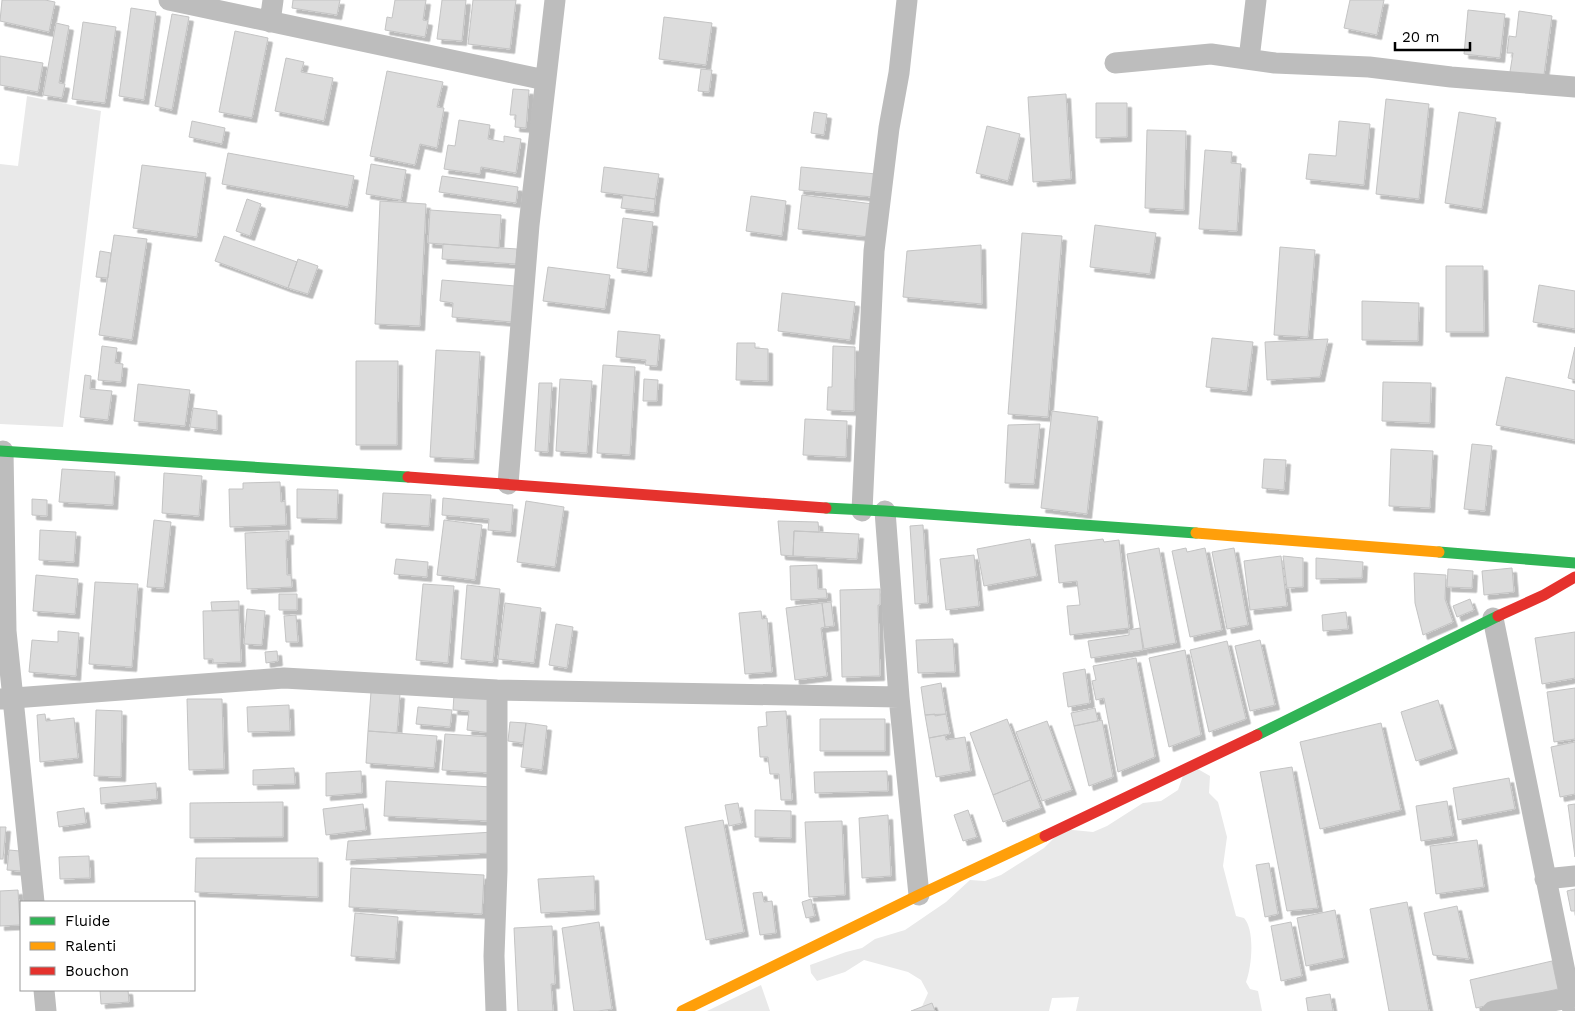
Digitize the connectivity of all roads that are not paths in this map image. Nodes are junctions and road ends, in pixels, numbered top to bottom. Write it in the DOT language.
graph roads {
  1 [pos="169,0"];
  2 [pos="273,0"];
  3 [pos="555,0"];
  4 [pos="907,0"];
  5 [pos="1256,0"];
  6 [pos="270,22"];
  7 [pos="1249,59"];
  8 [pos="1115,63"];
  9 [pos="545,80"];
  10 [pos="1575,87"];
  11 [pos="2,451"];
  12 [pos="508,484"];
  13 [pos="862,511"];
  14 [pos="885,511"];
  15 [pos="1575,563"];
  16 [pos="1575,577"];
  17 [pos="1493,618"];
  18 [pos="496,690"];
  19 [pos="899,697"];
  20 [pos="6,698"];
  21 [pos="1575,876"];
  22 [pos="1545,879"];
  23 [pos="919,895"];
  24 [pos="34,901"];
  25 [pos="44,991"];
  26 [pos="1571,1005"];
  27 [pos="46,1011"];
  28 [pos="496,1011"];
  29 [pos="682,1011"];
  30 [pos="1493,1011"];
  1 -- 6 [label="street"];
  2 -- 6 [label="street"];
  3 -- 9 [label="street"];
  4 -- 13 [label="street"];
  5 -- 7 [label="street"];
  6 -- 9 [label="street"];
  7 -- 8 [label="street"];
  7 -- 10 [label="street"];
  9 -- 12 [label="street"];
  11 -- 12 [label="street"];
  11 -- 20 [label="street"];
  12 -- 13 [label="street"];
  13 -- 14 [label="street"];
  14 -- 15 [label="street"];
  14 -- 19 [label="street"];
  16 -- 17 [label="street"];
  17 -- 22 [label="street"];
  17 -- 23 [label="street"];
  18 -- 19 [label="street"];
  18 -- 20 [label="street"];
  18 -- 28 [label="street"];
  19 -- 23 [label="street"];
  20 -- 24 [label="street"];
  21 -- 22 [label="street"];
  22 -- 26 [label="street"];
  23 -- 29 [label="street"];
  25 -- 27 [label="street"];
  26 -- 30 [label="street"];
}
